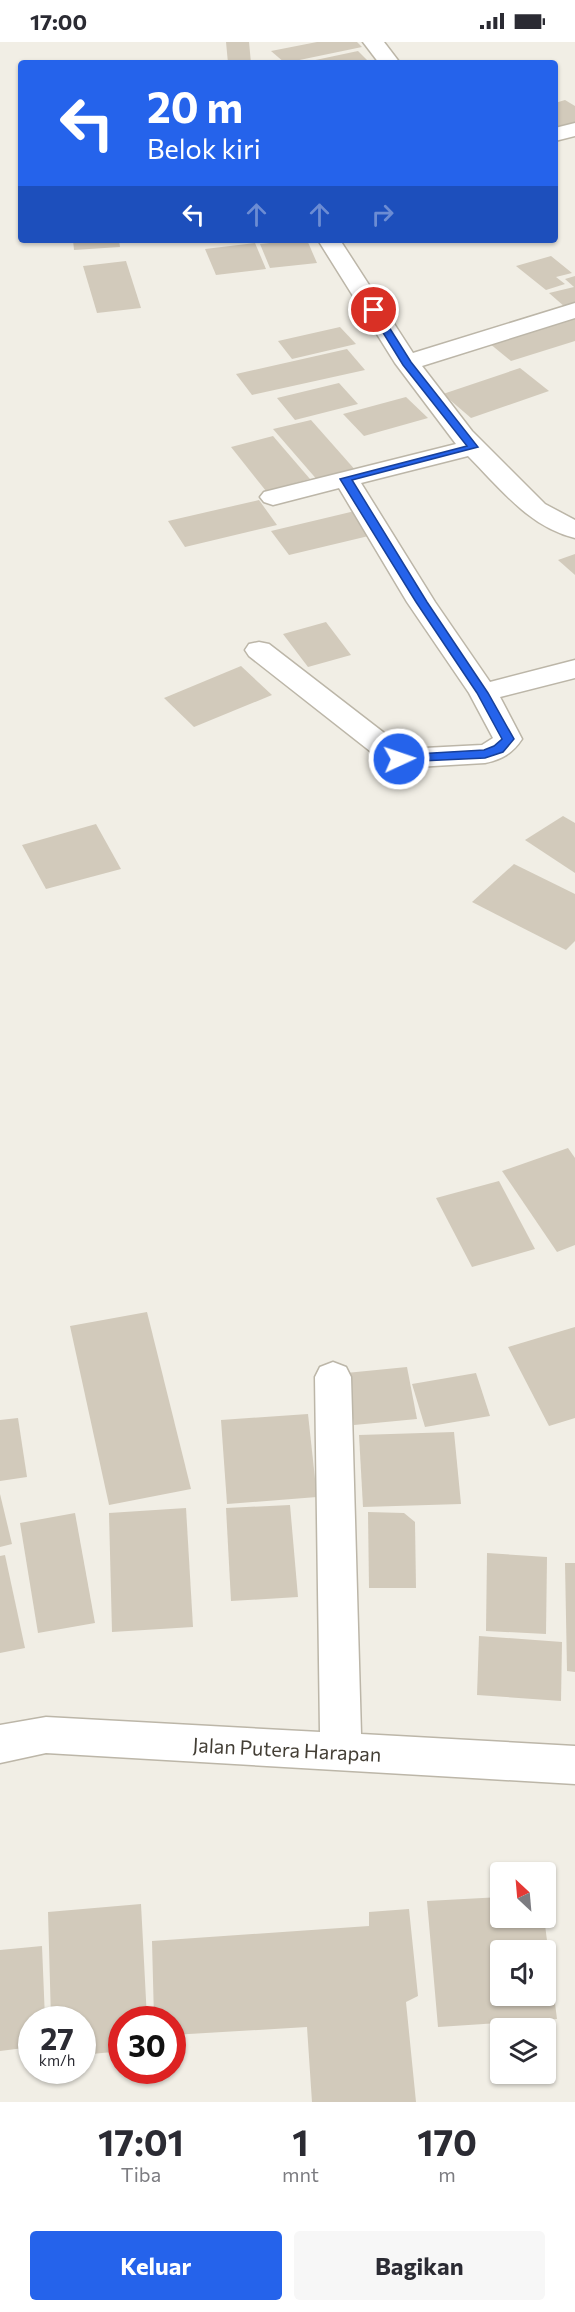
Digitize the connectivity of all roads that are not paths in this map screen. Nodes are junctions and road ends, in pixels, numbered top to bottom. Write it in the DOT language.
graph roads {
  1 [pos="373,42"];
  2 [pos="388,60"];
  3 [pos="575,129"];
  4 [pos="558,134"];
  5 [pos="331,243"];
  6 [pos="575,310"];
  7 [pos="407,363"];
  8 [pos="473,447"];
  9 [pos="346,479"];
  10 [pos="273,497"];
  11 [pos="575,530"];
  12 [pos="259,650"];
  13 [pos="575,669"];
  14 [pos="483,693"];
  15 [pos="333,1377"];
  16 [pos="0,1744"];
  17 [pos="341,1752"];
  18 [pos="575,1765"];
  1 -- 2 [label="street"];
  3 -- 4 [label="street"];
  5 -- 7 [label="street"];
  6 -- 7 [label="street"];
  7 -- 8 [label="street"];
  8 -- 9 [label="street"];
  8 -- 11 [label="street"];
  9 -- 10 [label="street"];
  9 -- 14 [label="street"];
  12 -- 14 [label="street"];
  13 -- 14 [label="street"];
  15 -- 17 [label="street"];
  16 -- 17 [label="street, Jalan Putera Harapan"];
  17 -- 18 [label="street, Jalan Putera Harapan"];
}
